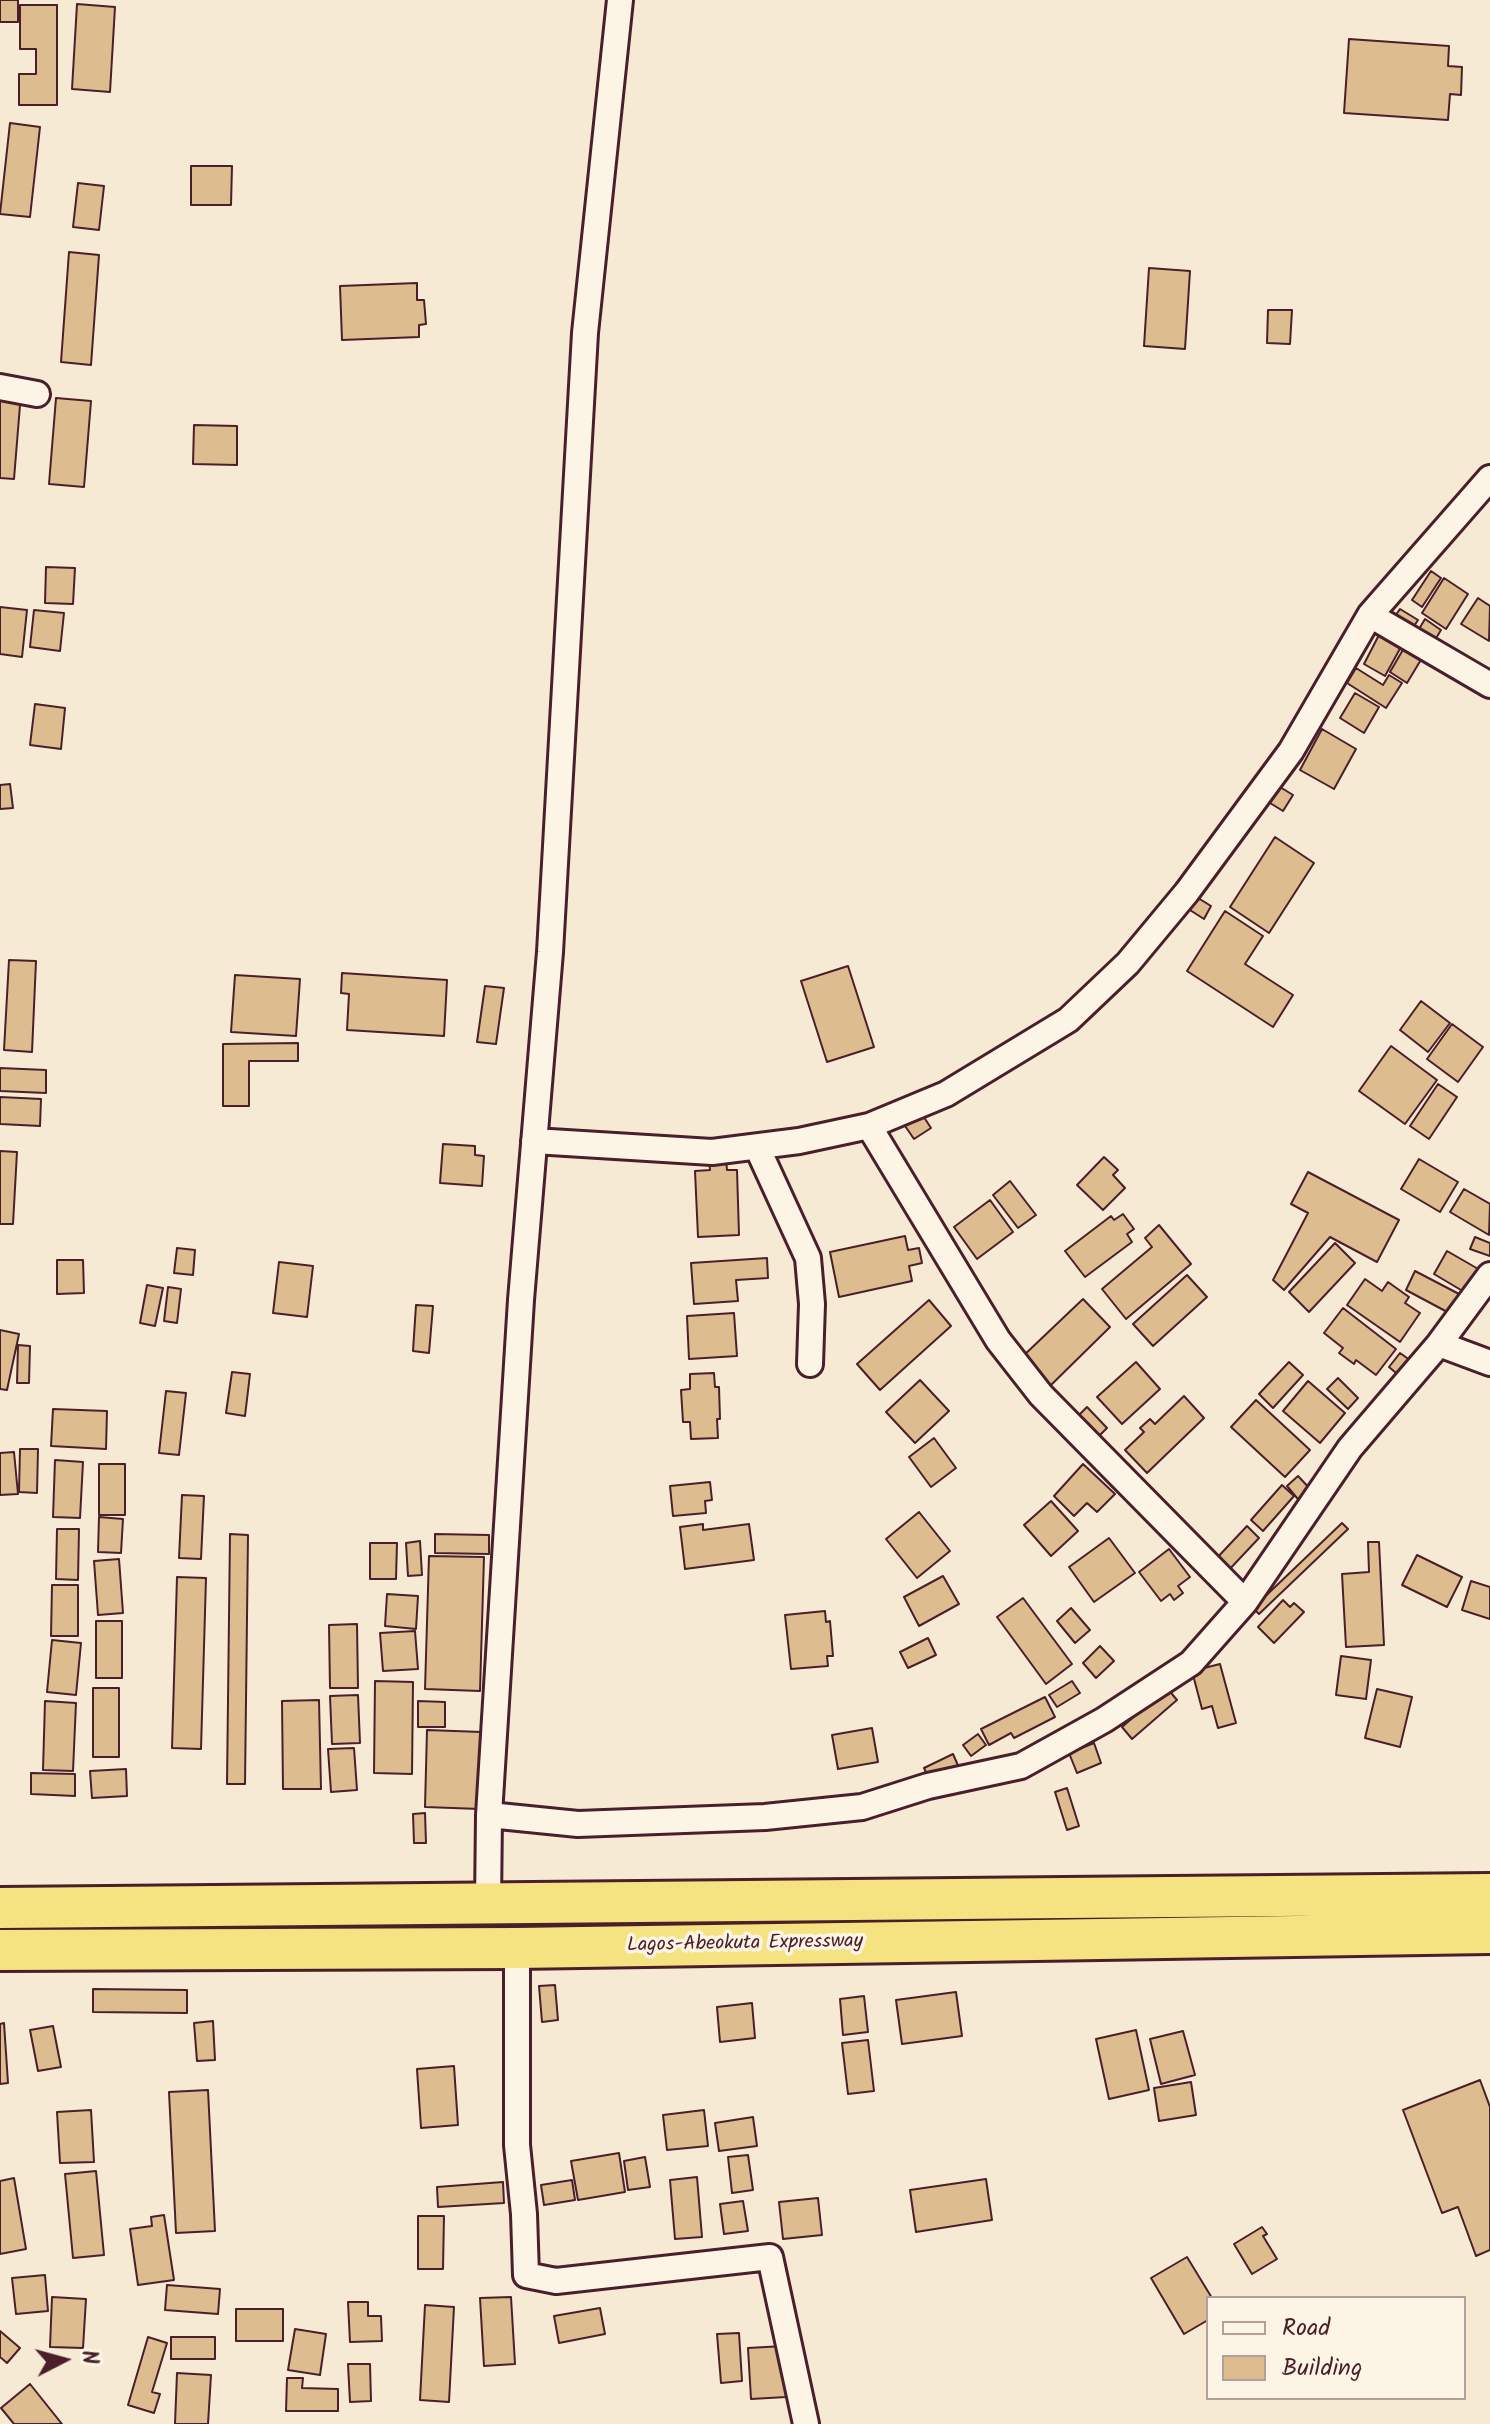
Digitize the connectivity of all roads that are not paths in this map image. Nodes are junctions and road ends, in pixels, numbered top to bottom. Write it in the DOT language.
graph roads {
  1 [pos="620,0"];
  2 [pos="0,387"];
  3 [pos="37,394"];
  4 [pos="1490,478"];
  5 [pos="1370,615"];
  6 [pos="1490,685"];
  7 [pos="869,1126"];
  8 [pos="534,1141"];
  9 [pos="757,1147"];
  10 [pos="1490,1275"];
  11 [pos="1439,1344"];
  12 [pos="1490,1363"];
  13 [pos="810,1364"];
  14 [pos="1245,1602"];
  15 [pos="489,1815"];
  16 [pos="1490,1894"];
  17 [pos="488,1905"];
  18 [pos="0,1908"];
  19 [pos="1490,1933"];
  20 [pos="517,1948"];
  21 [pos="0,1950"];
  22 [pos="806,2424"];
  1 -- 8 [label="street"];
  2 -- 3 [label="street"];
  4 -- 5 [label="street"];
  5 -- 6 [label="street"];
  5 -- 7 [label="street"];
  7 -- 9 [label="street"];
  7 -- 14 [label="street"];
  8 -- 9 [label="street"];
  8 -- 15 [label="street"];
  9 -- 13 [label="street"];
  10 -- 11 [label="street"];
  11 -- 12 [label="street"];
  11 -- 14 [label="street"];
  14 -- 15 [label="street"];
  15 -- 17 [label="street"];
  16 -- 17 [label="highway, Lagos-Abeokuta Expressway"];
  17 -- 18 [label="highway, Lagos-Abeokuta Expressway"];
  19 -- 20 [label="highway, Lagos-Abeokuta Expressway"];
  20 -- 21 [label="highway, Lagos-Abeokuta Expressway"];
  20 -- 22 [label="street"];
}
